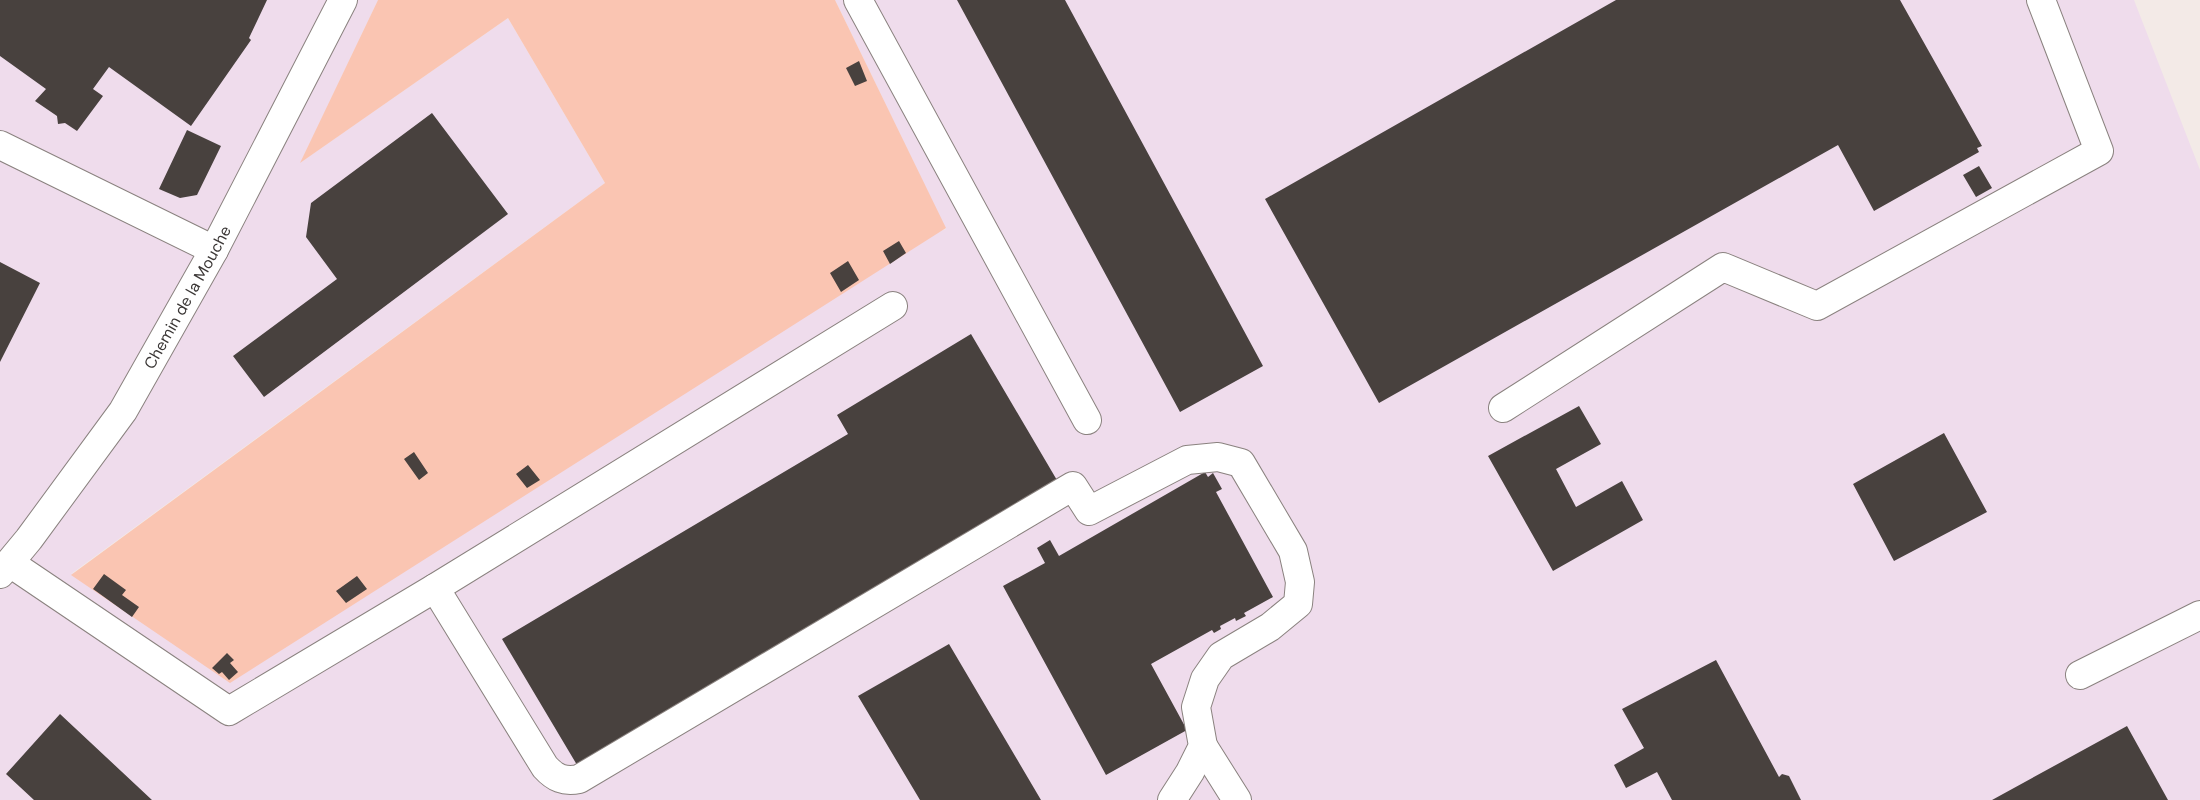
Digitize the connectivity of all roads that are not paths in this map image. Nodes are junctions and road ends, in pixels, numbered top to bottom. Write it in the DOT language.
graph roads {
  1 [pos="343,0"];
  2 [pos="858,0"];
  3 [pos="2041,0"];
  4 [pos="0,145"];
  5 [pos="214,250"];
  6 [pos="893,306"];
  7 [pos="1503,408"];
  8 [pos="1087,420"];
  9 [pos="5,568"];
  10 [pos="435,588"];
  11 [pos="2200,615"];
  12 [pos="2080,676"];
  13 [pos="1203,746"];
  14 [pos="1172,800"];
  15 [pos="1237,800"];
  1 -- 5 [label="street, Chemin de la Mouche"];
  2 -- 8 [label="street"];
  3 -- 7 [label="street"];
  4 -- 5 [label="street"];
  5 -- 9 [label="street, Chemin de la Mouche"];
  6 -- 10 [label="street"];
  9 -- 10 [label="street"];
  10 -- 13 [label="street"];
  11 -- 12 [label="street"];
  13 -- 14 [label="street"];
  13 -- 15 [label="street"];
}
